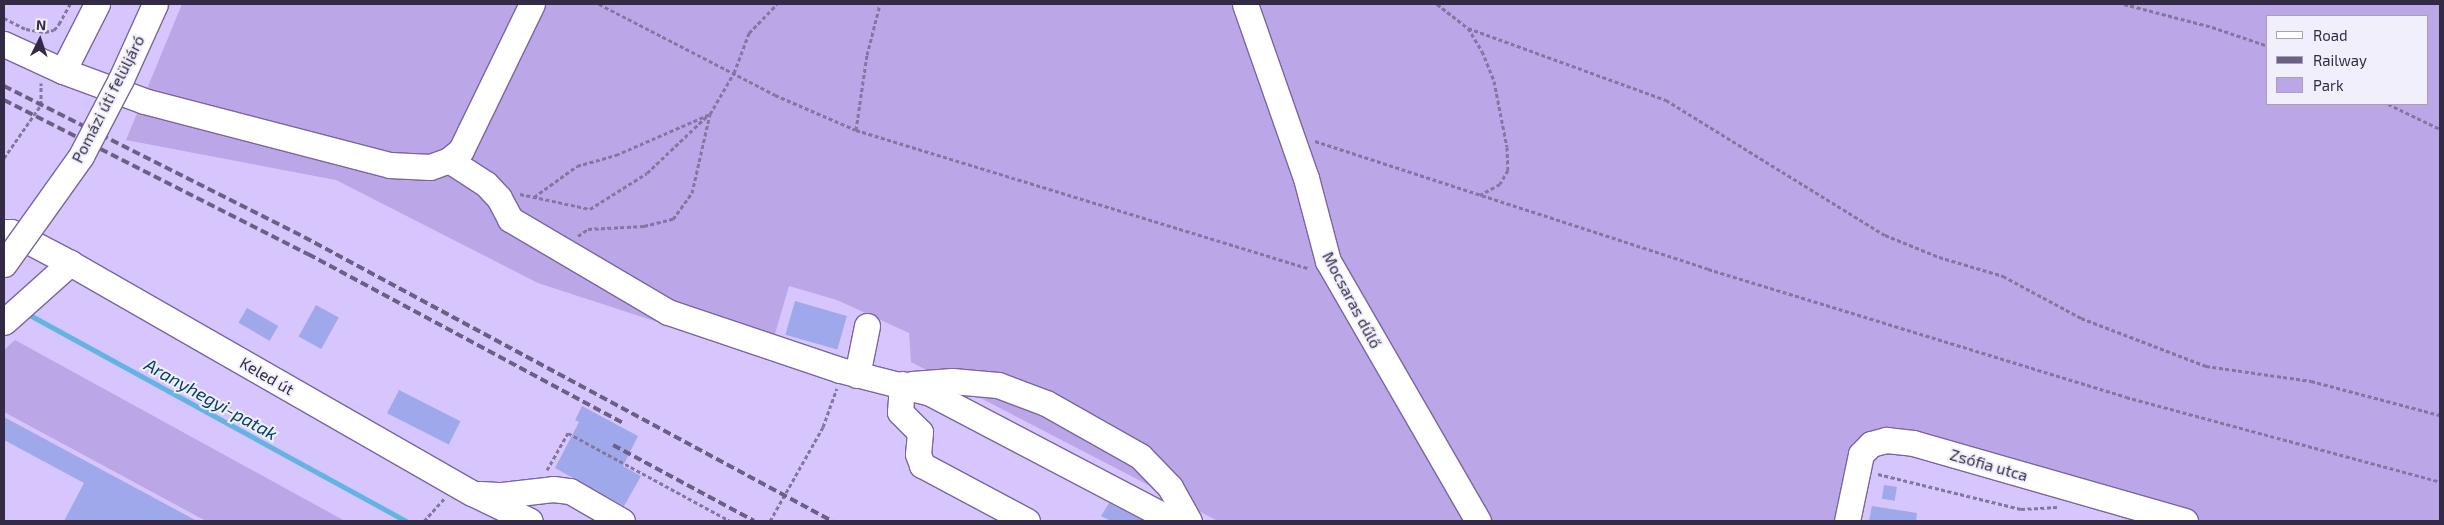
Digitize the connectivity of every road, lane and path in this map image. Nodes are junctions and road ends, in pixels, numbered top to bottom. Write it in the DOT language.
graph roads {
  1 [pos="70,4"];
  2 [pos="96,4"];
  3 [pos="155,4"];
  4 [pos="532,4"];
  5 [pos="599,4"];
  6 [pos="777,4"];
  7 [pos="880,4"];
  8 [pos="1245,4"];
  9 [pos="1437,4"];
  10 [pos="2124,4"];
  11 [pos="4,18"];
  12 [pos="1468,28"];
  13 [pos="4,44"];
  14 [pos="2266,45"];
  15 [pos="63,71"];
  16 [pos="734,73"];
  17 [pos="37,80"];
  18 [pos="2390,105"];
  19 [pos="710,114"];
  20 [pos="2440,129"];
  21 [pos="856,130"];
  22 [pos="1317,140"];
  23 [pos="4,158"];
  24 [pos="449,160"];
  25 [pos="486,184"];
  26 [pos="1480,195"];
  27 [pos="534,197"];
  28 [pos="4,232"];
  29 [pos="559,249"];
  30 [pos="70,263"];
  31 [pos="4,264"];
  32 [pos="1337,277"];
  33 [pos="4,322"];
  34 [pos="867,326"];
  35 [pos="849,373"];
  36 [pos="902,384"];
  37 [pos="2440,415"];
  38 [pos="1856,468"];
  39 [pos="546,473"];
  40 [pos="2440,482"];
  41 [pos="472,493"];
  42 [pos="2067,506"];
  43 [pos="429,513"];
  44 [pos="424,521"];
  45 [pos="530,521"];
  46 [pos="622,521"];
  47 [pos="730,521"];
  48 [pos="770,521"];
  49 [pos="1027,521"];
  50 [pos="1174,521"];
  51 [pos="1189,521"];
  52 [pos="1478,521"];
  53 [pos="1847,521"];
  54 [pos="2185,521"];
  1 -- 11 [label="path"];
  2 -- 15 [label="street"];
  3 -- 31 [label="street, Pomázi úti felüljáró, bridge"];
  4 -- 24 [label="street"];
  5 -- 16 [label="path"];
  6 -- 16 [label="path"];
  7 -- 21 [label="path"];
  8 -- 32 [label="street, Mocsaras dűlő"];
  9 -- 12 [label="path"];
  10 -- 14 [label="path"];
  12 -- 26 [label="path"];
  12 -- 37 [label="path"];
  13 -- 15 [label="street"];
  15 -- 24 [label="street"];
  16 -- 19 [label="path"];
  16 -- 21 [label="path"];
  17 -- 23 [label="path"];
  18 -- 20 [label="path"];
  19 -- 27 [label="path"];
  19 -- 27 [label="path"];
  19 -- 29 [label="path"];
  21 -- 32 [label="path"];
  22 -- 26 [label="path"];
  24 -- 25 [label="street"];
  25 -- 27 [label="path"];
  25 -- 29 [label="street"];
  26 -- 40 [label="path"];
  28 -- 30 [label="street, Keled út"];
  29 -- 35 [label="street"];
  30 -- 33 [label="street"];
  30 -- 41 [label="street, Keled út"];
  32 -- 52 [label="street, Mocsaras dűlő"];
  34 -- 35 [label="street"];
  35 -- 36 [label="street"];
  35 -- 48 [label="path"];
  36 -- 49 [label="street"];
  36 -- 50 [label="street"];
  36 -- 51 [label="street"];
  38 -- 42 [label="path"];
  38 -- 53 [label="street, Zsófia utca"];
  38 -- 54 [label="street, Zsófia utca"];
  39 -- 47 [label="path"];
  41 -- 45 [label="street, Keled út"];
  41 -- 46 [label="street"];
  43 -- 44 [label="path"];
}
